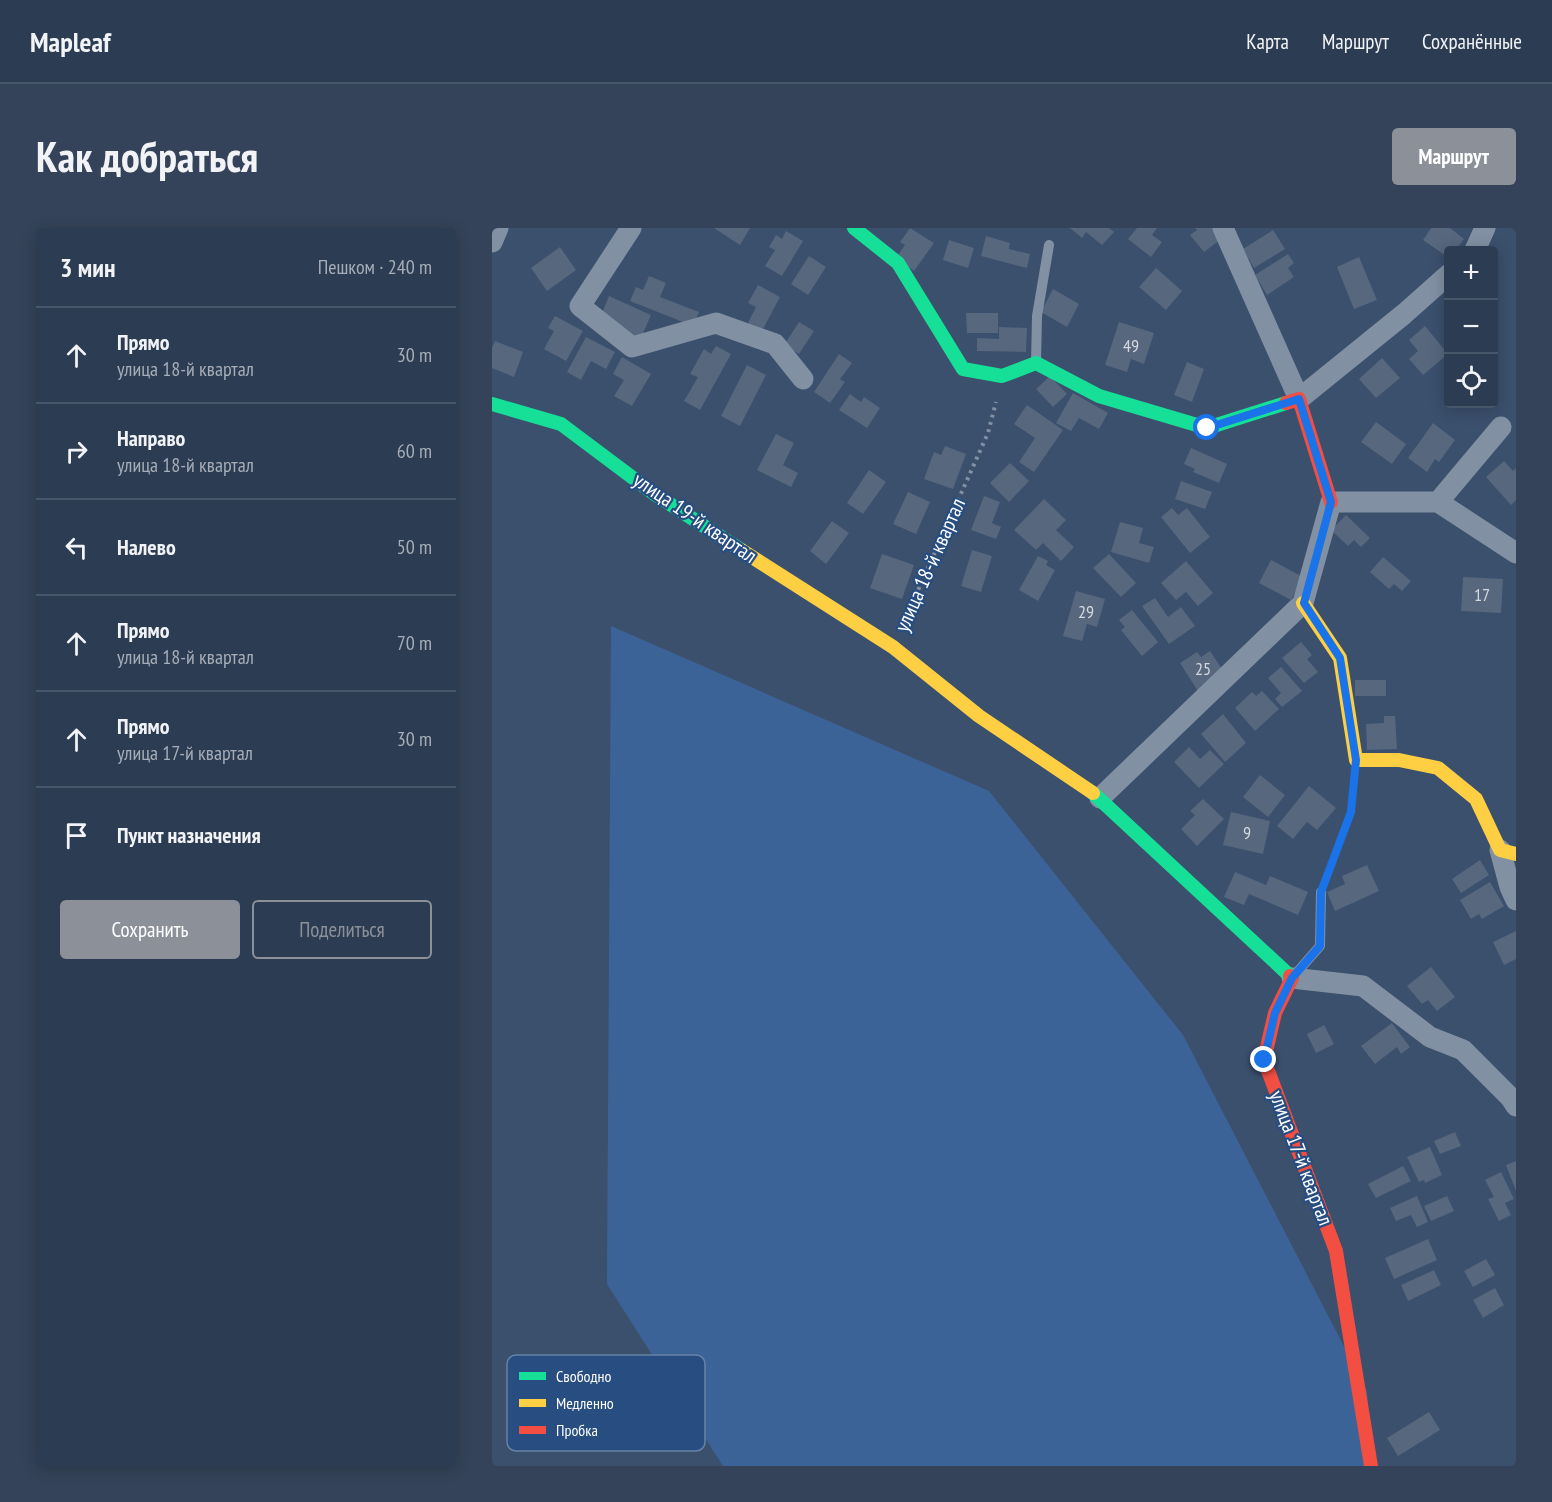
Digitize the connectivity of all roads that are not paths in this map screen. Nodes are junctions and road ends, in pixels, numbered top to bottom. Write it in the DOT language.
graph roads {
  1 [pos="498,228"];
  2 [pos="631,228"];
  3 [pos="854,228"];
  4 [pos="1223,228"];
  5 [pos="1485,228"];
  6 [pos="492,242"];
  7 [pos="1049,245"];
  8 [pos="1477,246"];
  9 [pos="1444,278"];
  10 [pos="1036,363"];
  11 [pos="803,379"];
  12 [pos="1299,399"];
  13 [pos="492,404"];
  14 [pos="1501,427"];
  15 [pos="1331,502"];
  16 [pos="1438,502"];
  17 [pos="1516,553"];
  18 [pos="1304,603"];
  19 [pos="893,647"];
  20 [pos="1100,798"];
  21 [pos="1508,852"];
  22 [pos="1321,892"];
  23 [pos="1516,900"];
  24 [pos="1292,978"];
  25 [pos="1516,1106"];
  26 [pos="1371,1466"];
  1 -- 6 [label="street"];
  2 -- 11 [label="street"];
  3 -- 10 [label="street"];
  4 -- 12 [label="street"];
  5 -- 8 [label="street"];
  7 -- 10 [label="lane"];
  9 -- 12 [label="street"];
  10 -- 12 [label="street"];
  12 -- 15 [label="street"];
  13 -- 19 [label="street, улица 19-й квартал"];
  14 -- 16 [label="street"];
  15 -- 16 [label="street"];
  15 -- 18 [label="street"];
  16 -- 17 [label="street"];
  18 -- 20 [label="street"];
  18 -- 21 [label="street"];
  19 -- 20 [label="street, улица 18-й квартал"];
  20 -- 24 [label="street, улица 18-й квартал"];
  21 -- 23 [label="street"];
  22 -- 24 [label="lane"];
  24 -- 25 [label="street"];
  24 -- 26 [label="street, улица 17-й квартал"];
}
